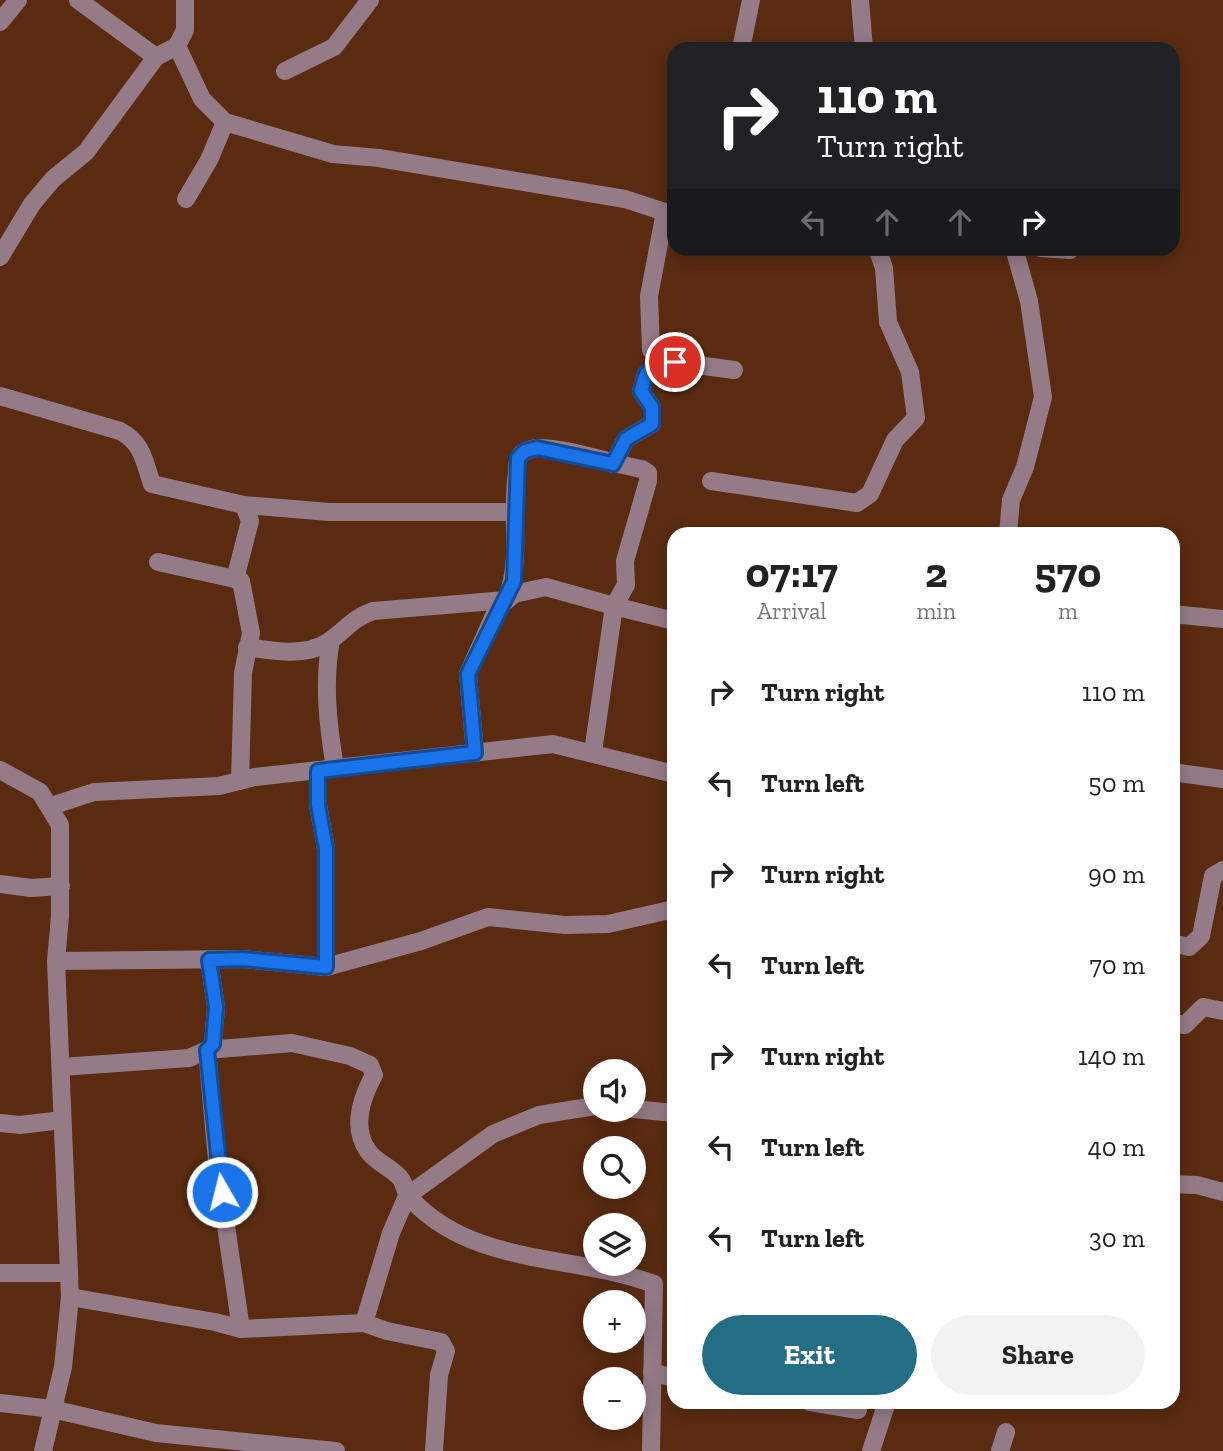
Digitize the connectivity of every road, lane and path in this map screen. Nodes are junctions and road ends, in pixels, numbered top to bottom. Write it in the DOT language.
graph roads {
  1 [pos="18,0"];
  2 [pos="78,0"];
  3 [pos="185,0"];
  4 [pos="370,0"];
  5 [pos="751,0"];
  6 [pos="860,0"];
  7 [pos="0,22"];
  8 [pos="742,42"];
  9 [pos="863,42"];
  10 [pos="177,46"];
  11 [pos="156,57"];
  12 [pos="285,71"];
  13 [pos="225,122"];
  14 [pos="186,200"];
  15 [pos="667,213"];
  16 [pos="0,225"];
  17 [pos="667,229"];
  18 [pos="17,231"];
  19 [pos="880,256"];
  20 [pos="1016,256"];
  21 [pos="0,257"];
  22 [pos="665,357"];
  23 [pos="734,370"];
  24 [pos="0,396"];
  25 [pos="613,464"];
  26 [pos="711,481"];
  27 [pos="244,505"];
  28 [pos="514,512"];
  29 [pos="1009,527"];
  30 [pos="158,562"];
  31 [pos="235,579"];
  32 [pos="506,600"];
  33 [pos="614,606"];
  34 [pos="1180,615"];
  35 [pos="1223,618"];
  36 [pos="667,619"];
  37 [pos="331,640"];
  38 [pos="247,647"];
  39 [pos="593,752"];
  40 [pos="475,753"];
  41 [pos="0,770"];
  42 [pos="326,770"];
  43 [pos="667,772"];
  44 [pos="1180,773"];
  45 [pos="1223,779"];
  46 [pos="240,781"];
  47 [pos="51,806"];
  48 [pos="1223,870"];
  49 [pos="0,884"];
  50 [pos="61,886"];
  51 [pos="667,911"];
  52 [pos="1180,945"];
  53 [pos="209,960"];
  54 [pos="56,961"];
  55 [pos="326,967"];
  56 [pos="1223,1011"];
  57 [pos="1180,1024"];
  58 [pos="207,1050"];
  59 [pos="61,1067"];
  60 [pos="583,1108"];
  61 [pos="646,1110"];
  62 [pos="667,1112"];
  63 [pos="62,1120"];
  64 [pos="0,1123"];
  65 [pos="1180,1184"];
  66 [pos="1223,1192"];
  67 [pos="407,1196"];
  68 [pos="0,1273"];
  69 [pos="69,1273"];
  70 [pos="70,1297"];
  71 [pos="364,1322"];
  72 [pos="241,1329"];
  73 [pos="652,1372"];
  74 [pos="667,1376"];
  75 [pos="0,1403"];
  76 [pos="52,1409"];
  77 [pos="852,1409"];
  78 [pos="885,1409"];
  79 [pos="858,1410"];
  80 [pos="1006,1432"];
  81 [pos="43,1451"];
  82 [pos="335,1451"];
  83 [pos="434,1451"];
  84 [pos="651,1451"];
  85 [pos="871,1451"];
  86 [pos="1000,1451"];
  1 -- 7 [label="street"];
  2 -- 11 [label="street"];
  3 -- 10 [label="street"];
  4 -- 12 [label="street"];
  5 -- 8 [label="street"];
  6 -- 9 [label="street"];
  10 -- 11 [label="street"];
  10 -- 13 [label="street"];
  11 -- 18 [label="street"];
  13 -- 14 [label="street"];
  13 -- 15 [label="street"];
  16 -- 18 [label="street"];
  17 -- 22 [label="street"];
  18 -- 21 [label="street"];
  19 -- 26 [label="street"];
  20 -- 29 [label="street"];
  22 -- 23 [label="street"];
  22 -- 25 [label="street"];
  24 -- 27 [label="street"];
  25 -- 28 [label="street"];
  25 -- 33 [label="street"];
  27 -- 28 [label="street"];
  27 -- 31 [label="street"];
  28 -- 32 [label="street"];
  30 -- 31 [label="street"];
  31 -- 38 [label="street"];
  32 -- 33 [label="street"];
  32 -- 37 [label="street"];
  32 -- 40 [label="street"];
  33 -- 36 [label="street"];
  33 -- 39 [label="street"];
  34 -- 35 [label="street"];
  37 -- 38 [label="street"];
  37 -- 42 [label="street"];
  38 -- 46 [label="street"];
  39 -- 40 [label="street"];
  39 -- 43 [label="street"];
  40 -- 42 [label="street"];
  41 -- 47 [label="street"];
  42 -- 46 [label="street"];
  42 -- 55 [label="street"];
  44 -- 45 [label="street"];
  46 -- 47 [label="street"];
  47 -- 50 [label="street"];
  48 -- 52 [label="street"];
  49 -- 50 [label="street"];
  50 -- 54 [label="street"];
  51 -- 55 [label="street"];
  53 -- 54 [label="street"];
  53 -- 55 [label="street"];
  53 -- 58 [label="street"];
  54 -- 59 [label="street"];
  56 -- 57 [label="street"];
  58 -- 59 [label="street"];
  58 -- 67 [label="street"];
  58 -- 72 [label="street"];
  59 -- 63 [label="street"];
  60 -- 67 [label="street"];
  61 -- 62 [label="street"];
  63 -- 64 [label="street"];
  63 -- 69 [label="street"];
  65 -- 66 [label="street"];
  67 -- 71 [label="street"];
  67 -- 73 [label="street"];
  68 -- 69 [label="street"];
  69 -- 70 [label="street"];
  70 -- 72 [label="street"];
  70 -- 76 [label="street"];
  71 -- 72 [label="street"];
  71 -- 83 [label="street"];
  73 -- 74 [label="street"];
  73 -- 84 [label="street"];
  75 -- 76 [label="street"];
  76 -- 81 [label="street"];
  76 -- 82 [label="street"];
  77 -- 79 [label="street"];
  78 -- 85 [label="street"];
  80 -- 86 [label="street"];
}
